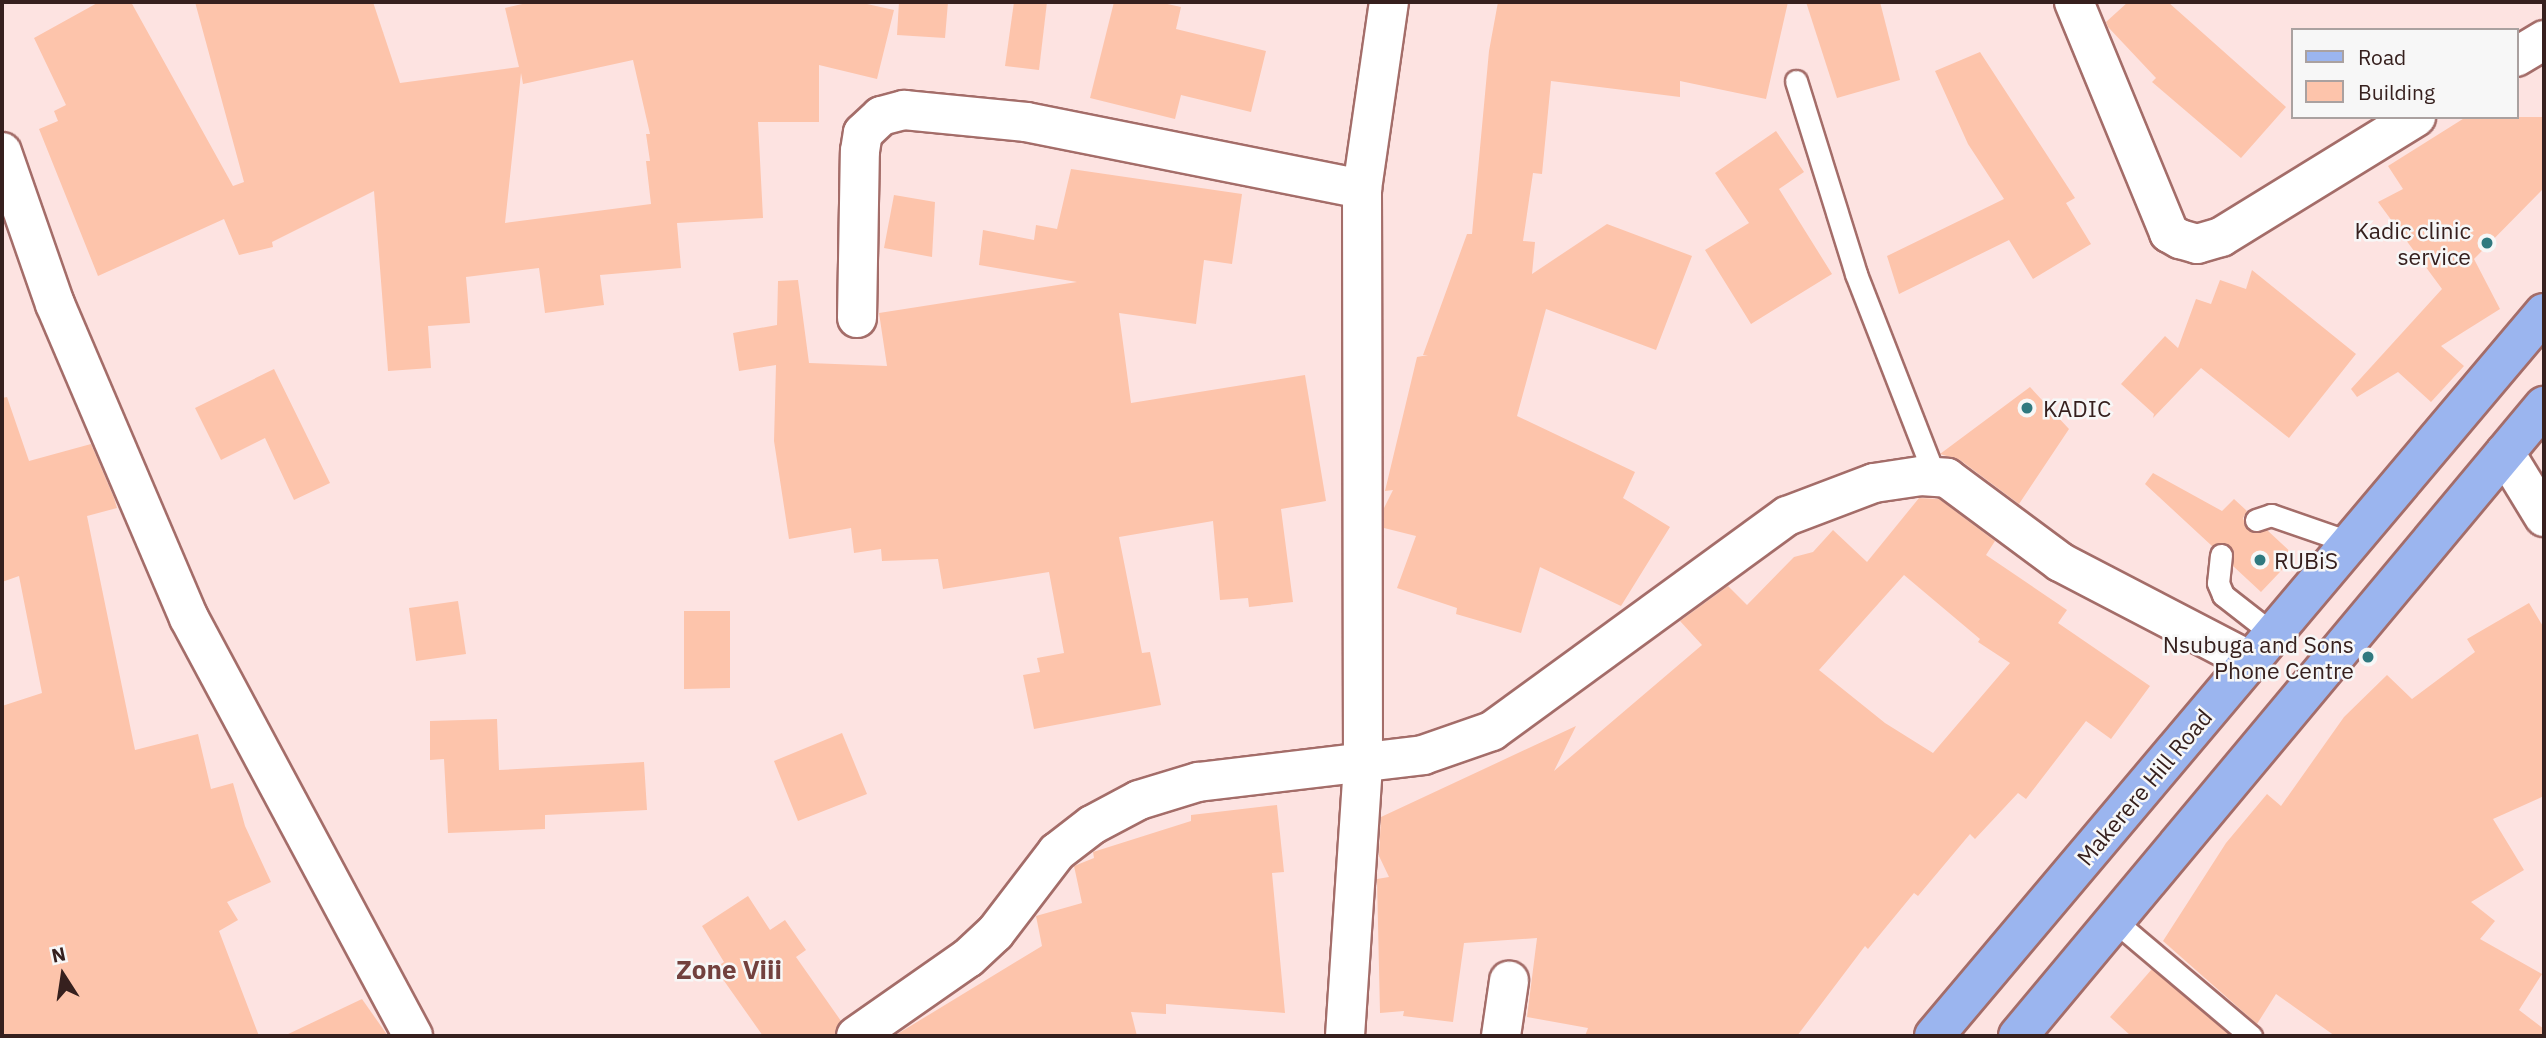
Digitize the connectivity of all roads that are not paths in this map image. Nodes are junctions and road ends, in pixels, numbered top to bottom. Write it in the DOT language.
graph roads {
  1 [pos="1389,2"];
  2 [pos="2074,2"];
  3 [pos="2544,40"];
  4 [pos="2518,56"];
  5 [pos="1796,80"];
  6 [pos="2413,119"];
  7 [pos="2,152"];
  8 [pos="1362,189"];
  9 [pos="2544,313"];
  10 [pos="857,318"];
  11 [pos="2544,406"];
  12 [pos="2505,453"];
  13 [pos="1935,477"];
  14 [pos="2544,517"];
  15 [pos="2256,520"];
  16 [pos="2349,542"];
  17 [pos="2221,555"];
  18 [pos="2261,648"];
  19 [pos="1363,763"];
  20 [pos="2116,922"];
  21 [pos="1509,981"];
  22 [pos="413,1036"];
  23 [pos="856,1036"];
  24 [pos="1345,1036"];
  25 [pos="1501,1036"];
  26 [pos="1934,1036"];
  27 [pos="2018,1036"];
  28 [pos="2251,1036"];
  1 -- 8 [label="street"];
  2 -- 6 [label="street"];
  3 -- 4 [label="street"];
  5 -- 13 [label="lane"];
  7 -- 22 [label="street"];
  8 -- 10 [label="street"];
  8 -- 19 [label="street"];
  9 -- 16 [label="main road, Makerere Hill Road"];
  11 -- 12 [label="main road"];
  12 -- 14 [label="street"];
  12 -- 20 [label="main road"];
  13 -- 18 [label="street"];
  13 -- 19 [label="street"];
  15 -- 16 [label="lane"];
  16 -- 18 [label="main road, Makerere Hill Road"];
  17 -- 18 [label="lane"];
  18 -- 26 [label="main road, Makerere Hill Road"];
  19 -- 23 [label="street"];
  19 -- 24 [label="street"];
  20 -- 27 [label="main road"];
  20 -- 28 [label="lane"];
  21 -- 25 [label="street"];
}
